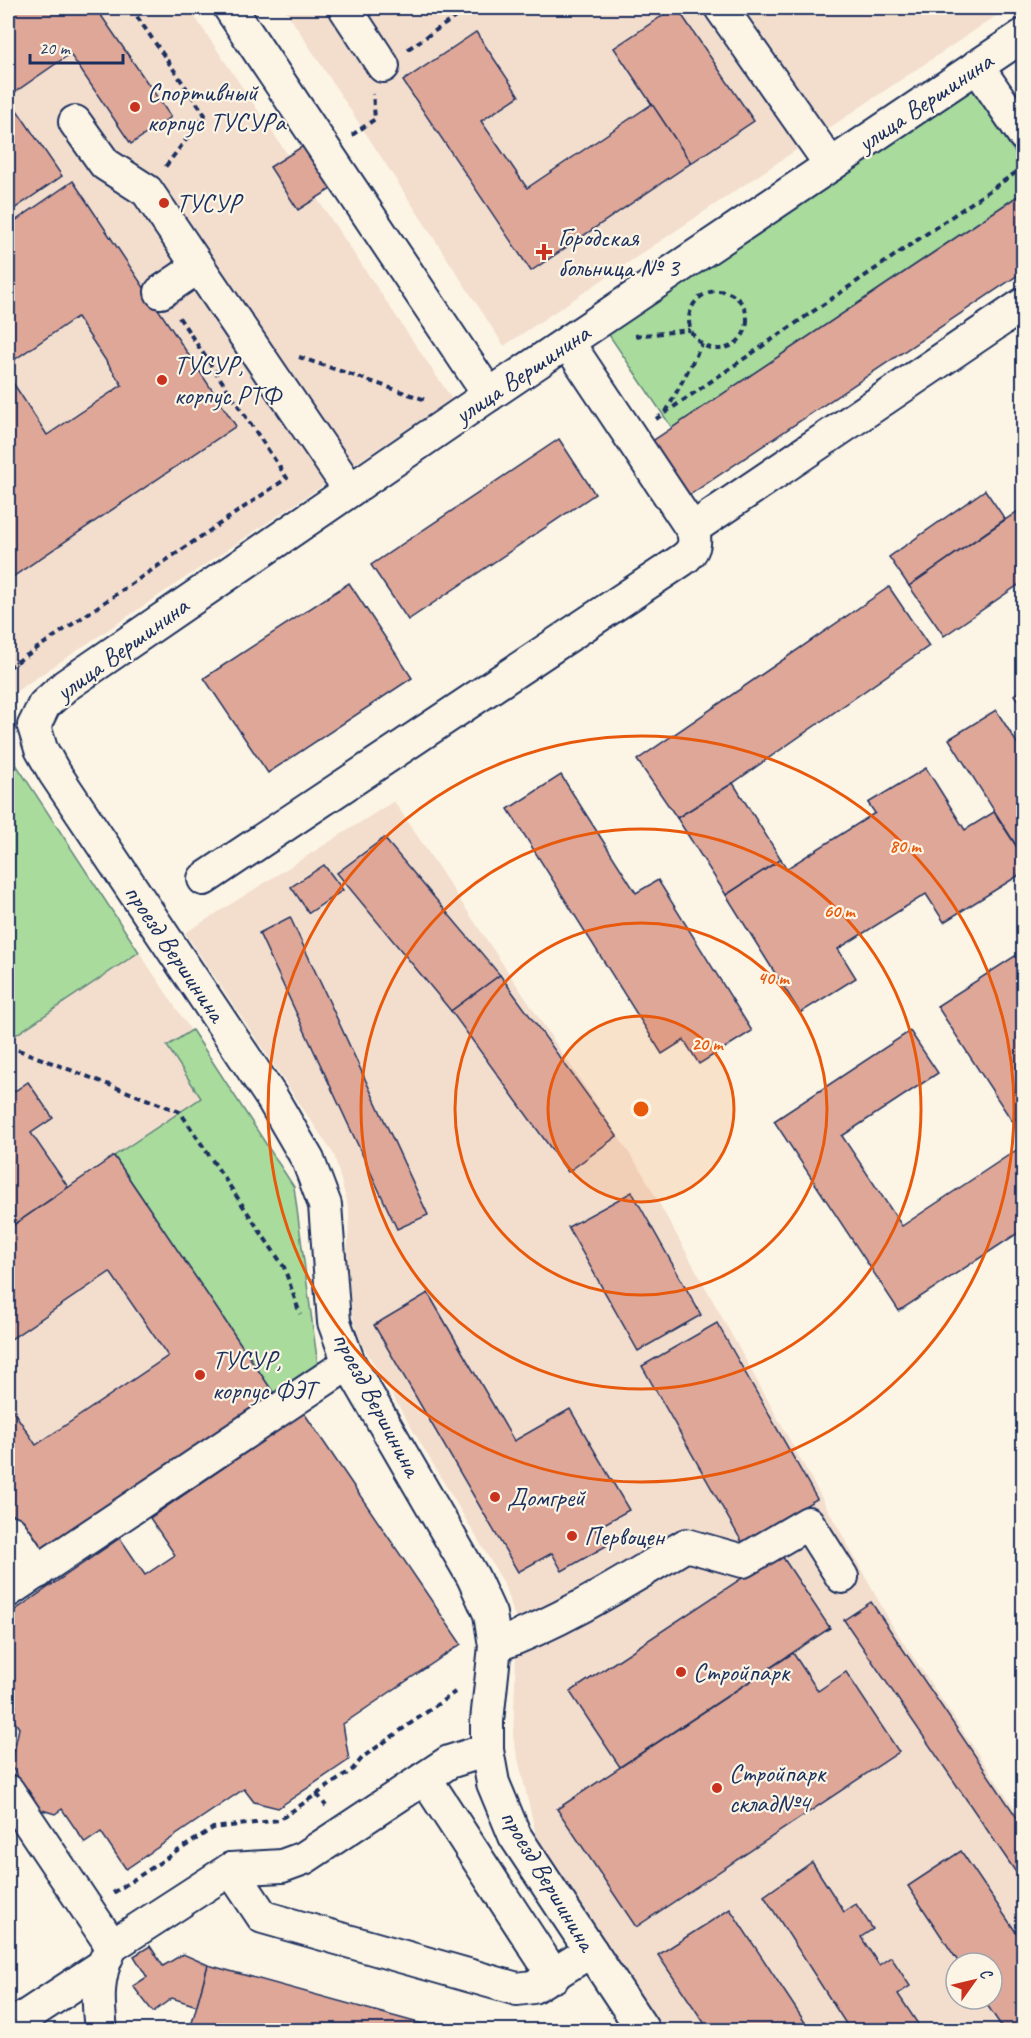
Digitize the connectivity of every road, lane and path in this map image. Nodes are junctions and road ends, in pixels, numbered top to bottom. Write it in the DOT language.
graph roads {
  1 [pos="130,8"];
  2 [pos="230,8"];
  3 [pos="345,8"];
  4 [pos="721,8"];
  5 [pos="1023,35"];
  6 [pos="383,66"];
  7 [pos="977,66"];
  8 [pos="75,122"];
  9 [pos="1023,135"];
  10 [pos="831,165"];
  11 [pos="1023,167"];
  12 [pos="147,191"];
  13 [pos="198,267"];
  14 [pos="161,292"];
  15 [pos="1023,304"];
  16 [pos="249,341"];
  17 [pos="568,343"];
  18 [pos="702,344"];
  19 [pos="489,395"];
  20 [pos="435,403"];
  21 [pos="665,414"];
  22 [pos="631,437"];
  23 [pos="350,490"];
  24 [pos="692,529"];
  25 [pos="8,668"];
  26 [pos="21,726"];
  27 [pos="204,879"];
  28 [pos="8,1046"];
  29 [pos="302,1322"];
  30 [pos="349,1363"];
  31 [pos="8,1531"];
  32 [pos="38,1572"];
  33 [pos="842,1577"];
  34 [pos="8,1591"];
  35 [pos="495,1646"];
  36 [pos="455,1692"];
  37 [pos="487,1750"];
  38 [pos="425,1778"];
  39 [pos="8,1791"];
  40 [pos="231,1869"];
  41 [pos="87,1910"];
  42 [pos="591,1951"];
  43 [pos="107,1956"];
  44 [pos="554,1976"];
  45 [pos="8,2028"];
  46 [pos="101,2031"];
  47 [pos="643,2031"];
  1 -- 12 [label="path"];
  2 -- 19 [label="street"];
  3 -- 6 [label="street"];
  4 -- 10 [label="street"];
  5 -- 7 [label="street, улица Вершинина"];
  7 -- 9 [label="street"];
  7 -- 10 [label="street, улица Вершинина"];
  8 -- 12 [label="street"];
  10 -- 17 [label="street, улица Вершинина"];
  11 -- 21 [label="path"];
  12 -- 13 [label="street"];
  13 -- 14 [label="street"];
  13 -- 16 [label="street"];
  14 -- 25 [label="path"];
  15 -- 24 [label="street"];
  16 -- 20 [label="path"];
  16 -- 23 [label="street"];
  17 -- 19 [label="street, улица Вершинина"];
  17 -- 22 [label="street"];
  18 -- 18 [label="path"];
  18 -- 21 [label="path"];
  19 -- 23 [label="street, улица Вершинина"];
  21 -- 22 [label="path"];
  22 -- 24 [label="street"];
  23 -- 26 [label="street, улица Вершинина"];
  24 -- 27 [label="street"];
  26 -- 30 [label="street, проезд Вершинина"];
  28 -- 29 [label="path"];
  30 -- 32 [label="street"];
  30 -- 35 [label="street, проезд Вершинина"];
  31 -- 32 [label="street"];
  32 -- 34 [label="street"];
  33 -- 35 [label="street"];
  35 -- 37 [label="street, проезд Вершинина"];
  36 -- 41 [label="path"];
  37 -- 38 [label="street"];
  37 -- 42 [label="street, проезд Вершинина"];
  38 -- 40 [label="street"];
  38 -- 44 [label="street"];
  39 -- 41 [label="street"];
  40 -- 43 [label="street"];
  40 -- 44 [label="street"];
  41 -- 43 [label="street"];
  42 -- 44 [label="street"];
  42 -- 47 [label="street, проезд Вершинина"];
  43 -- 45 [label="street"];
  43 -- 46 [label="street"];
}
